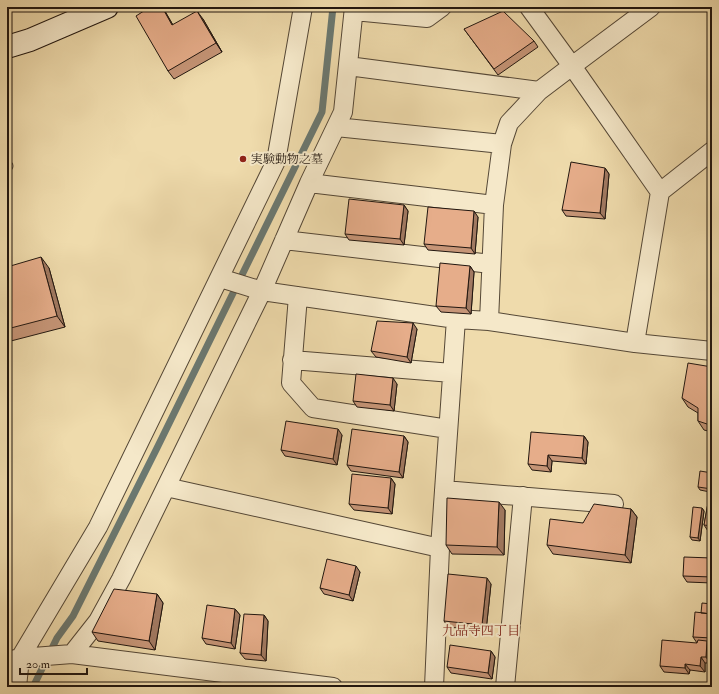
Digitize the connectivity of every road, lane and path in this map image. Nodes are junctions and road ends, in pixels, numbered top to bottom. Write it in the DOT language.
graph roads {
  1 [pos="106,7"];
  2 [pos="303,7"];
  3 [pos="442,7"];
  4 [pos="529,7"];
  5 [pos="651,7"];
  6 [pos="354,9"];
  7 [pos="7,47"];
  8 [pos="348,66"];
  9 [pos="572,66"];
  10 [pos="539,91"];
  11 [pos="336,127"];
  12 [pos="502,144"];
  13 [pos="712,151"];
  14 [pos="309,183"];
  15 [pos="660,192"];
  16 [pos="494,205"];
  17 [pos="284,240"];
  18 [pos="491,264"];
  19 [pos="220,278"];
  20 [pos="262,291"];
  21 [pos="298,296"];
  22 [pos="456,319"];
  23 [pos="489,321"];
  24 [pos="635,343"];
  25 [pos="712,351"];
  26 [pos="292,360"];
  27 [pos="452,373"];
  28 [pos="448,429"];
  29 [pos="166,487"];
  30 [pos="444,490"];
  31 [pos="523,496"];
  32 [pos="614,504"];
  33 [pos="440,548"];
  34 [pos="72,654"];
  35 [pos="14,659"];
  36 [pos="17,687"];
  37 [pos="333,687"];
  38 [pos="434,687"];
  39 [pos="504,687"];
  1 -- 7 [label="street"];
  2 -- 19 [label="street"];
  3 -- 6 [label="street"];
  4 -- 9 [label="street"];
  5 -- 9 [label="street"];
  6 -- 8 [label="street"];
  8 -- 10 [label="street"];
  8 -- 11 [label="street"];
  9 -- 10 [label="street"];
  9 -- 15 [label="street"];
  10 -- 12 [label="street"];
  11 -- 12 [label="street"];
  11 -- 14 [label="street"];
  12 -- 16 [label="street"];
  13 -- 15 [label="street"];
  14 -- 16 [label="street"];
  14 -- 17 [label="street"];
  15 -- 24 [label="street"];
  16 -- 18 [label="street"];
  17 -- 18 [label="street"];
  17 -- 20 [label="street"];
  18 -- 23 [label="street"];
  19 -- 20 [label="street"];
  19 -- 35 [label="street"];
  20 -- 21 [label="street"];
  20 -- 29 [label="street"];
  21 -- 22 [label="street"];
  21 -- 26 [label="street"];
  22 -- 23 [label="street"];
  22 -- 27 [label="street"];
  23 -- 24 [label="street"];
  24 -- 25 [label="street"];
  26 -- 27 [label="street"];
  26 -- 28 [label="street"];
  27 -- 28 [label="street"];
  28 -- 30 [label="street"];
  29 -- 33 [label="street"];
  29 -- 34 [label="street"];
  30 -- 31 [label="street"];
  30 -- 33 [label="street"];
  31 -- 32 [label="street"];
  31 -- 39 [label="street"];
  33 -- 38 [label="street"];
  34 -- 35 [label="street"];
  34 -- 37 [label="street"];
  35 -- 36 [label="street"];
}
